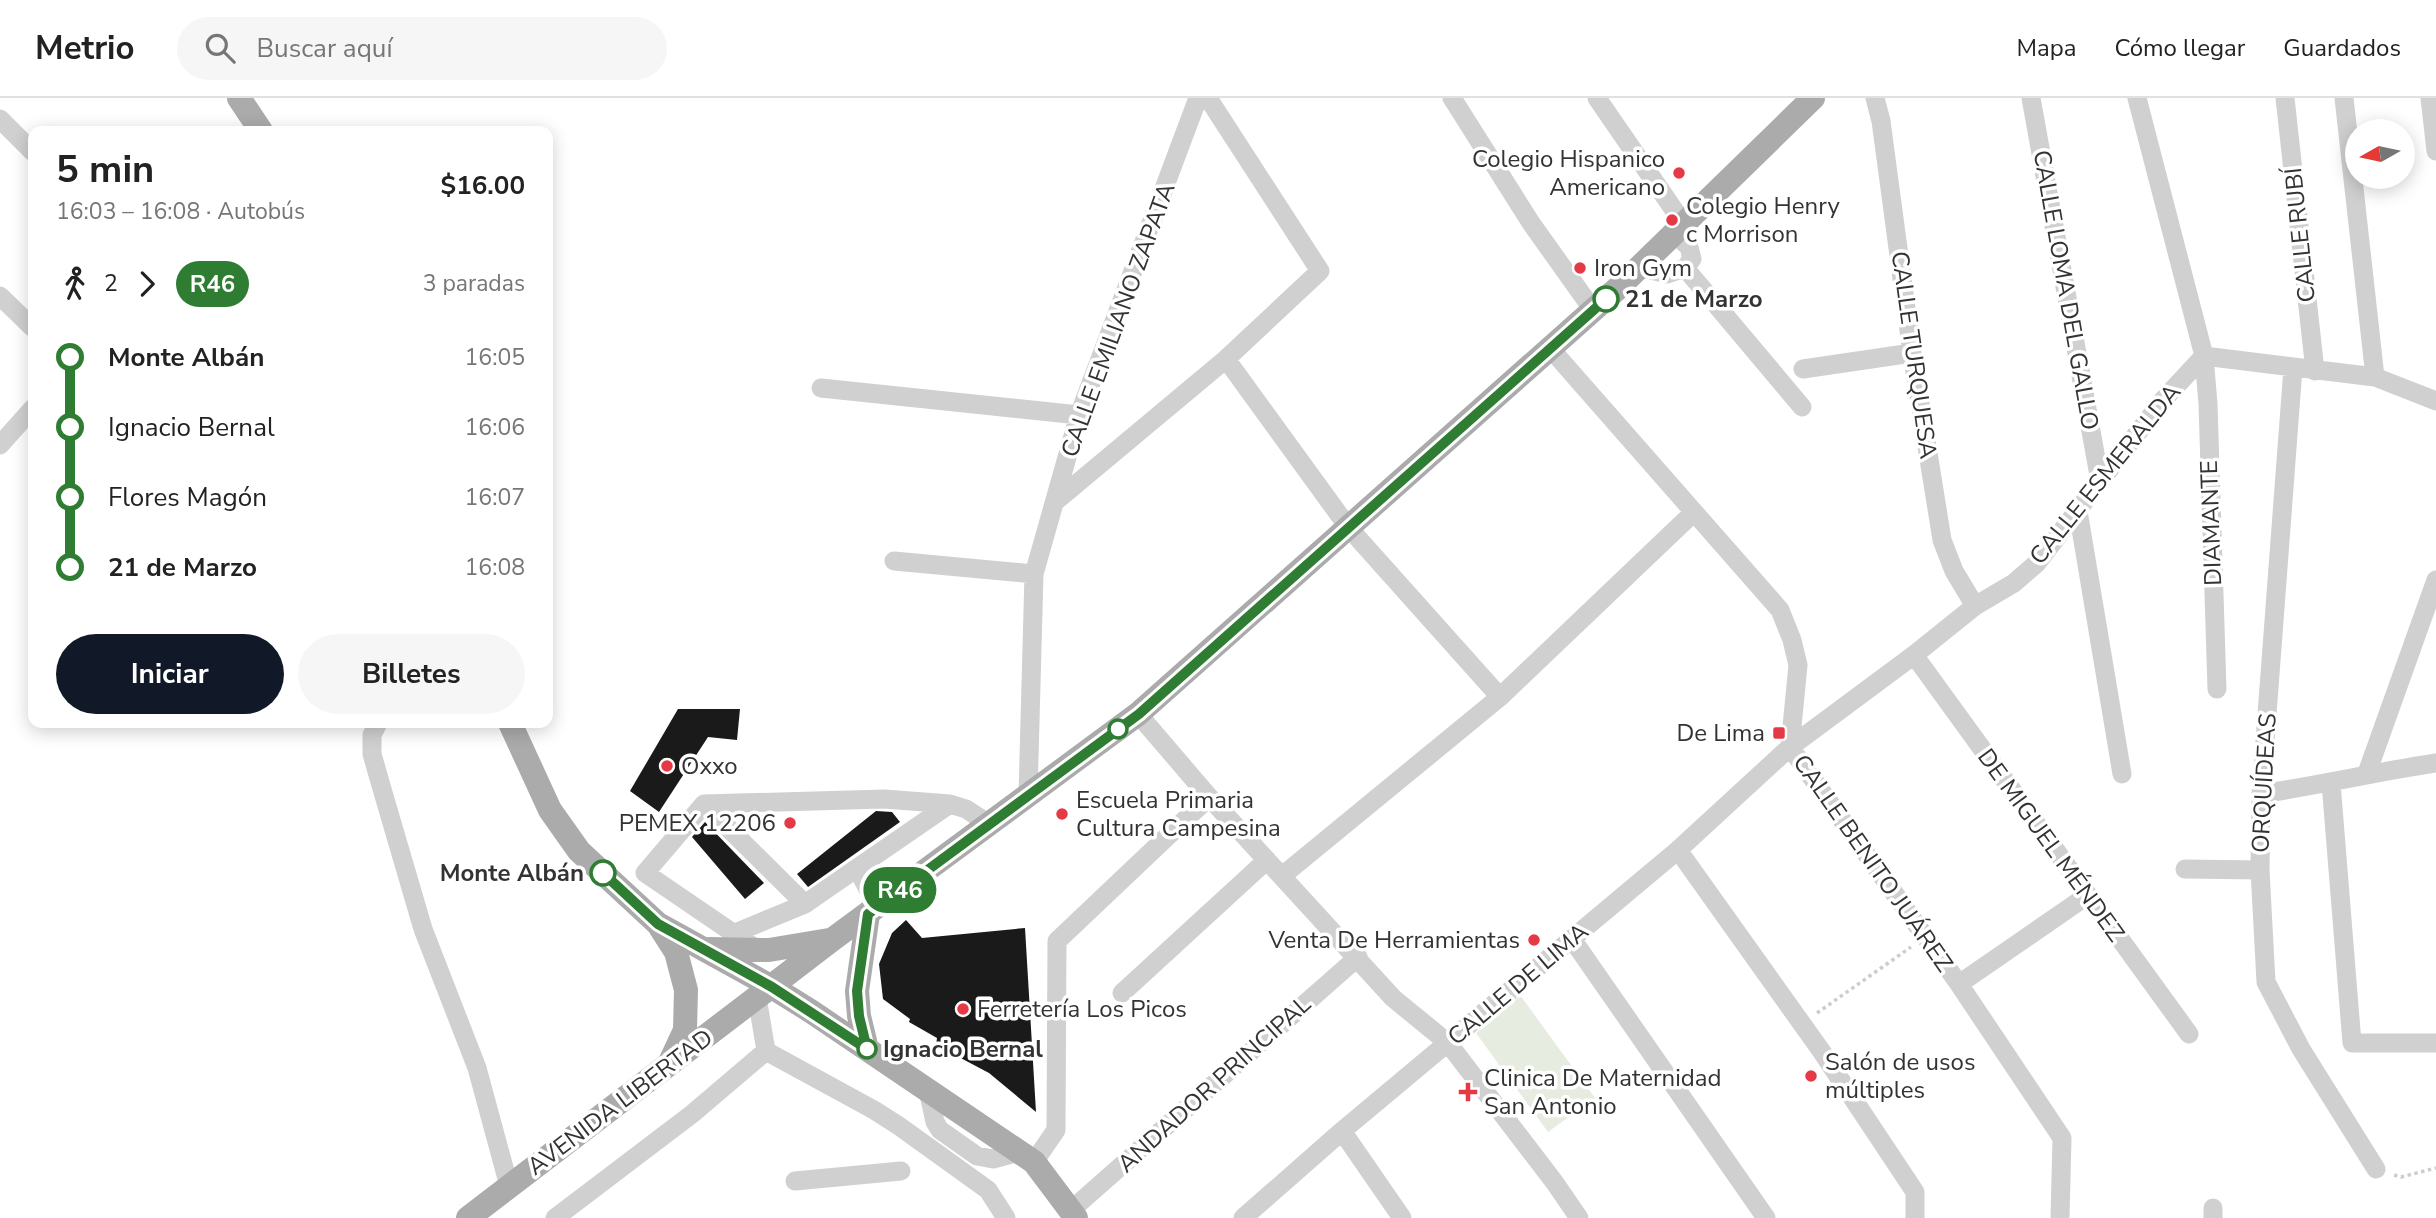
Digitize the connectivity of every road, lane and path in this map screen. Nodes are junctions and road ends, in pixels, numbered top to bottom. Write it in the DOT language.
graph roads {
  1 [pos="239,98"];
  2 [pos="1198,98"];
  3 [pos="1208,98"];
  4 [pos="1452,98"];
  5 [pos="1597,98"];
  6 [pos="1813,98"];
  7 [pos="1875,98"];
  8 [pos="2031,98"];
  9 [pos="2137,98"];
  10 [pos="2284,98"];
  11 [pos="2344,98"];
  12 [pos="2430,98"];
  13 [pos="0,120"];
  14 [pos="258,126"];
  15 [pos="28,147"];
  16 [pos="2436,151"];
  17 [pos="1678,228"];
  18 [pos="1639,267"];
  19 [pos="1685,268"];
  20 [pos="0,296"];
  21 [pos="1593,310"];
  22 [pos="28,323"];
  23 [pos="1550,348"];
  24 [pos="1912,353"];
  25 [pos="2204,356"];
  26 [pos="1226,359"];
  27 [pos="2293,368"];
  28 [pos="1803,369"];
  29 [pos="2315,371"];
  30 [pos="2375,377"];
  31 [pos="821,388"];
  32 [pos="2436,401"];
  33 [pos="1802,407"];
  34 [pos="28,414"];
  35 [pos="1079,415"];
  36 [pos="0,445"];
  37 [pos="2100,481"];
  38 [pos="1056,501"];
  39 [pos="2078,511"];
  40 [pos="1693,513"];
  41 [pos="1348,527"];
  42 [pos="894,561"];
  43 [pos="1034,573"];
  44 [pos="2436,580"];
  45 [pos="1975,606"];
  46 [pos="1914,655"];
  47 [pos="2217,689"];
  48 [pos="1500,697"];
  49 [pos="1139,714"];
  50 [pos="376,728"];
  51 [pos="512,728"];
  52 [pos="1790,747"];
  53 [pos="2436,763"];
  54 [pos="2367,773"];
  55 [pos="2122,774"];
  56 [pos="2331,783"];
  57 [pos="1028,794"];
  58 [pos="2261,794"];
  59 [pos="1209,797"];
  60 [pos="704,804"];
  61 [pos="950,804"];
  62 [pos="989,824"];
  63 [pos="1678,850"];
  64 [pos="1267,860"];
  65 [pos="857,868"];
  66 [pos="2185,869"];
  67 [pos="2260,870"];
  68 [pos="645,873"];
  69 [pos="1282,876"];
  70 [pos="2088,895"];
  71 [pos="627,896"];
  72 [pos="805,904"];
  73 [pos="872,910"];
  74 [pos="658,924"];
  75 [pos="735,933"];
  76 [pos="1924,937"];
  77 [pos="833,939"];
  78 [pos="1572,939"];
  79 [pos="705,949"];
  80 [pos="758,950"];
  81 [pos="1358,957"];
  82 [pos="1959,984"];
  83 [pos="764,992"];
  84 [pos="1122,993"];
  85 [pos="1801,1024"];
  86 [pos="2189,1034"];
  87 [pos="1448,1043"];
  88 [pos="2436,1043"];
  89 [pos="867,1049"];
  90 [pos="766,1051"];
  91 [pos="669,1064"];
  92 [pos="1342,1131"];
  93 [pos="1027,1157"];
  94 [pos="2436,1168"];
  95 [pos="2376,1170"];
  96 [pos="901,1171"];
  97 [pos="795,1181"];
  98 [pos="509,1186"];
  99 [pos="1073,1214"];
  100 [pos="468,1218"];
  101 [pos="555,1218"];
  102 [pos="1006,1218"];
  103 [pos="1243,1218"];
  104 [pos="1402,1218"];
  105 [pos="1579,1218"];
  106 [pos="1766,1218"];
  107 [pos="1915,1218"];
  108 [pos="2060,1218"];
  1 -- 14 [label="main road"];
  2 -- 35 [label="street, CALLE EMILIANO ZAPATA"];
  3 -- 26 [label="street"];
  4 -- 21 [label="street"];
  5 -- 17 [label="street"];
  6 -- 17 [label="main road, AVENIDA LIBERTAD"];
  7 -- 24 [label="street, CALLE TURQUESA"];
  8 -- 37 [label="street, CALLE LOMA DEL GALLO"];
  9 -- 25 [label="street"];
  10 -- 29 [label="street, CALLE RUBÍ"];
  11 -- 30 [label="street"];
  12 -- 16 [label="street"];
  13 -- 15 [label="street"];
  17 -- 18 [label="main road, AVENIDA LIBERTAD"];
  17 -- 19 [label="street"];
  18 -- 19 [label="street"];
  18 -- 21 [label="main road, AVENIDA LIBERTAD"];
  19 -- 33 [label="street"];
  20 -- 22 [label="street"];
  21 -- 23 [label="main road, AVENIDA LIBERTAD"];
  23 -- 40 [label="street, CALLE BENITO JUÁREZ"];
  23 -- 41 [label="main road, AVENIDA LIBERTAD"];
  24 -- 28 [label="street"];
  24 -- 45 [label="street, CALLE TURQUESA"];
  25 -- 27 [label="street"];
  25 -- 37 [label="street, CALLE ESMERALDA"];
  25 -- 47 [label="street, DIAMANTE"];
  26 -- 38 [label="street"];
  26 -- 41 [label="street"];
  27 -- 29 [label="street"];
  27 -- 58 [label="street, ORQUÍDEAS"];
  29 -- 30 [label="street"];
  30 -- 32 [label="street"];
  31 -- 35 [label="street"];
  34 -- 36 [label="street"];
  35 -- 38 [label="street, CALLE EMILIANO ZAPATA"];
  37 -- 39 [label="street, CALLE ESMERALDA"];
  38 -- 43 [label="street, CALLE EMILIANO ZAPATA"];
  39 -- 45 [label="street, CALLE ESMERALDA"];
  39 -- 55 [label="street"];
  40 -- 48 [label="street"];
  40 -- 52 [label="street, CALLE BENITO JUÁREZ"];
  41 -- 48 [label="street"];
  41 -- 49 [label="main road, AVENIDA LIBERTAD"];
  42 -- 43 [label="street"];
  43 -- 57 [label="street, CALLE EMILIANO ZAPATA"];
  44 -- 54 [label="street"];
  45 -- 46 [label="street, CALLE ESMERALDA"];
  46 -- 52 [label="street, CALLE ESMERALDA"];
  46 -- 70 [label="street, DE MIGUEL MÉNDEZ"];
  48 -- 69 [label="street"];
  49 -- 57 [label="main road, AVENIDA LIBERTAD"];
  49 -- 59 [label="street"];
  50 -- 98 [label="street"];
  51 -- 71 [label="main road"];
  52 -- 63 [label="street, CALLE DE LIMA"];
  52 -- 76 [label="street, CALLE BENITO JUÁREZ"];
  53 -- 54 [label="street"];
  54 -- 56 [label="street"];
  56 -- 58 [label="street"];
  56 -- 88 [label="street"];
  57 -- 62 [label="main road, AVENIDA LIBERTAD"];
  58 -- 67 [label="street, ORQUÍDEAS"];
  59 -- 64 [label="street"];
  59 -- 93 [label="street"];
  60 -- 61 [label="street"];
  60 -- 68 [label="street"];
  60 -- 72 [label="street"];
  61 -- 62 [label="street"];
  61 -- 65 [label="street"];
  62 -- 73 [label="main road, AVENIDA LIBERTAD"];
  63 -- 78 [label="street, CALLE DE LIMA"];
  63 -- 85 [label="street"];
  64 -- 69 [label="street"];
  64 -- 84 [label="street"];
  65 -- 72 [label="street"];
  65 -- 73 [label="street"];
  66 -- 67 [label="street"];
  67 -- 95 [label="street, ORQUÍDEAS"];
  68 -- 71 [label="street"];
  68 -- 75 [label="street"];
  69 -- 81 [label="street"];
  70 -- 82 [label="street"];
  70 -- 86 [label="street, DE MIGUEL MÉNDEZ"];
  71 -- 74 [label="main road"];
  72 -- 75 [label="street"];
  73 -- 77 [label="main road, AVENIDA LIBERTAD"];
  73 -- 89 [label="main road"];
  74 -- 79 [label="main road"];
  74 -- 91 [label="main road"];
  75 -- 80 [label="street"];
  76 -- 82 [label="street, CALLE BENITO JUÁREZ"];
  76 -- 85 [label="path"];
  77 -- 80 [label="main road"];
  77 -- 83 [label="main road, AVENIDA LIBERTAD"];
  78 -- 87 [label="street, CALLE DE LIMA"];
  78 -- 106 [label="street"];
  79 -- 80 [label="main road"];
  79 -- 83 [label="main road"];
  81 -- 87 [label="street"];
  81 -- 99 [label="street, ANDADOR PRINCIPAL"];
  82 -- 108 [label="street, CALLE BENITO JUÁREZ"];
  83 -- 89 [label="main road"];
  83 -- 90 [label="street"];
  83 -- 91 [label="main road, AVENIDA LIBERTAD"];
  85 -- 107 [label="street"];
  87 -- 92 [label="street, CALLE DE LIMA"];
  87 -- 105 [label="street"];
  89 -- 93 [label="main road"];
  90 -- 101 [label="street"];
  90 -- 102 [label="street"];
  91 -- 98 [label="main road, AVENIDA LIBERTAD"];
  92 -- 103 [label="street, CALLE DE LIMA"];
  92 -- 104 [label="street"];
  93 -- 99 [label="main road"];
  94 -- 95 [label="path"];
  96 -- 97 [label="street"];
  98 -- 100 [label="main road, AVENIDA LIBERTAD"];
}
